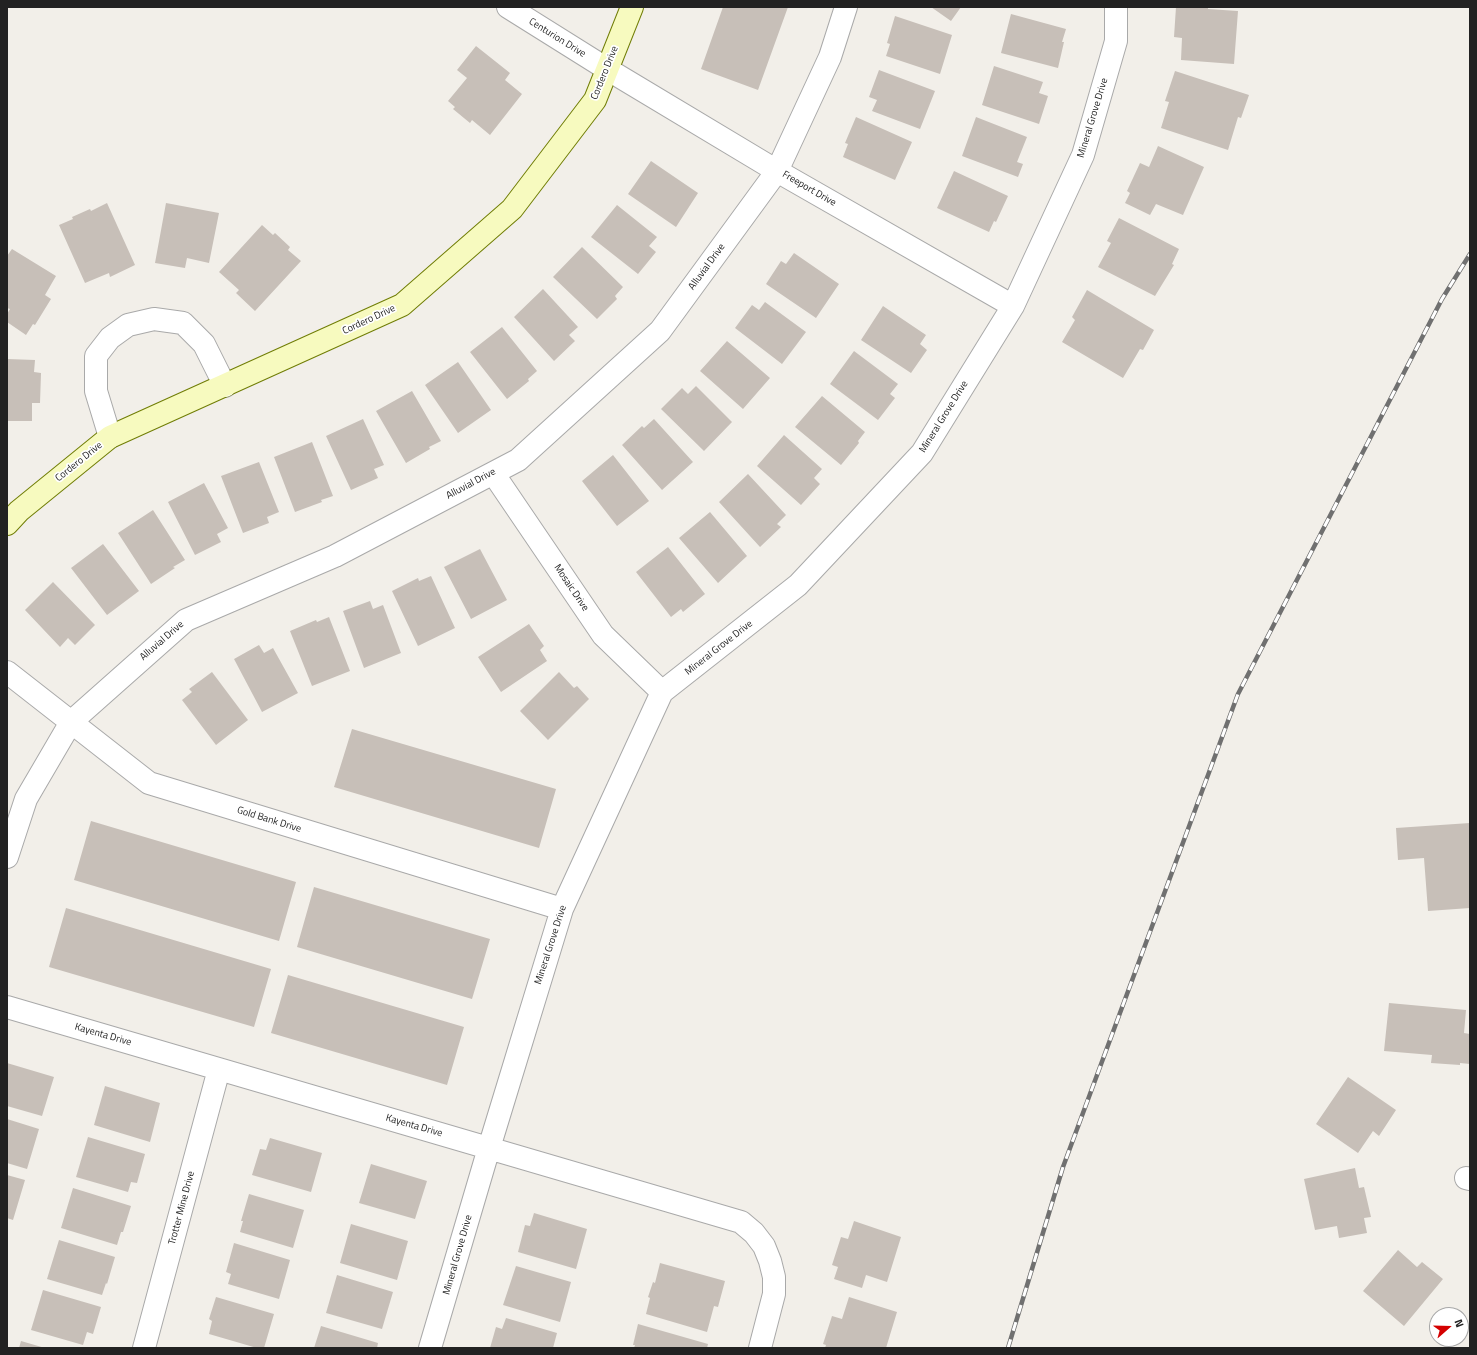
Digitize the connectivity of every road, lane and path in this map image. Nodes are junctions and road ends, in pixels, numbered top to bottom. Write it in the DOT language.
graph roads {
  1 [pos="508,7"];
  2 [pos="632,7"];
  3 [pos="846,7"];
  4 [pos="1116,10"];
  5 [pos="607,70"];
  6 [pos="777,171"];
  7 [pos="1012,306"];
  8 [pos="225,386"];
  9 [pos="110,437"];
  10 [pos="493,473"];
  11 [pos="7,524"];
  12 [pos="7,672"];
  13 [pos="662,692"];
  14 [pos="71,722"];
  15 [pos="7,857"];
  16 [pos="562,909"];
  17 [pos="7,1007"];
  18 [pos="219,1069"];
  19 [pos="489,1148"];
  20 [pos="144,1348"];
  21 [pos="430,1348"];
  22 [pos="760,1348"];
  1 -- 5 [label="street, Centurion Drive"];
  2 -- 5 [label="street, Cordero Drive"];
  3 -- 6 [label="street, Alluvial Drive"];
  4 -- 7 [label="street, Mineral Grove Drive"];
  5 -- 6 [label="street, Freeport Drive"];
  5 -- 8 [label="street, Cordero Drive"];
  6 -- 7 [label="street, Freeport Drive"];
  6 -- 10 [label="street, Alluvial Drive"];
  7 -- 13 [label="street, Mineral Grove Drive"];
  8 -- 9 [label="street, Cordero Drive"];
  8 -- 9 [label="street"];
  9 -- 11 [label="street, Cordero Drive"];
  10 -- 13 [label="street, Mosaic Drive"];
  10 -- 14 [label="street, Alluvial Drive"];
  12 -- 14 [label="street, Gold Bank Drive"];
  13 -- 16 [label="street, Mineral Grove Drive"];
  14 -- 15 [label="street, Alluvial Drive"];
  14 -- 16 [label="street, Gold Bank Drive"];
  16 -- 19 [label="street, Mineral Grove Drive"];
  17 -- 18 [label="street, Kayenta Drive"];
  18 -- 19 [label="street, Kayenta Drive"];
  18 -- 20 [label="street, Trotter Mine Drive"];
  19 -- 21 [label="street, Mineral Grove Drive"];
  19 -- 22 [label="street, Kayenta Drive"];
}
